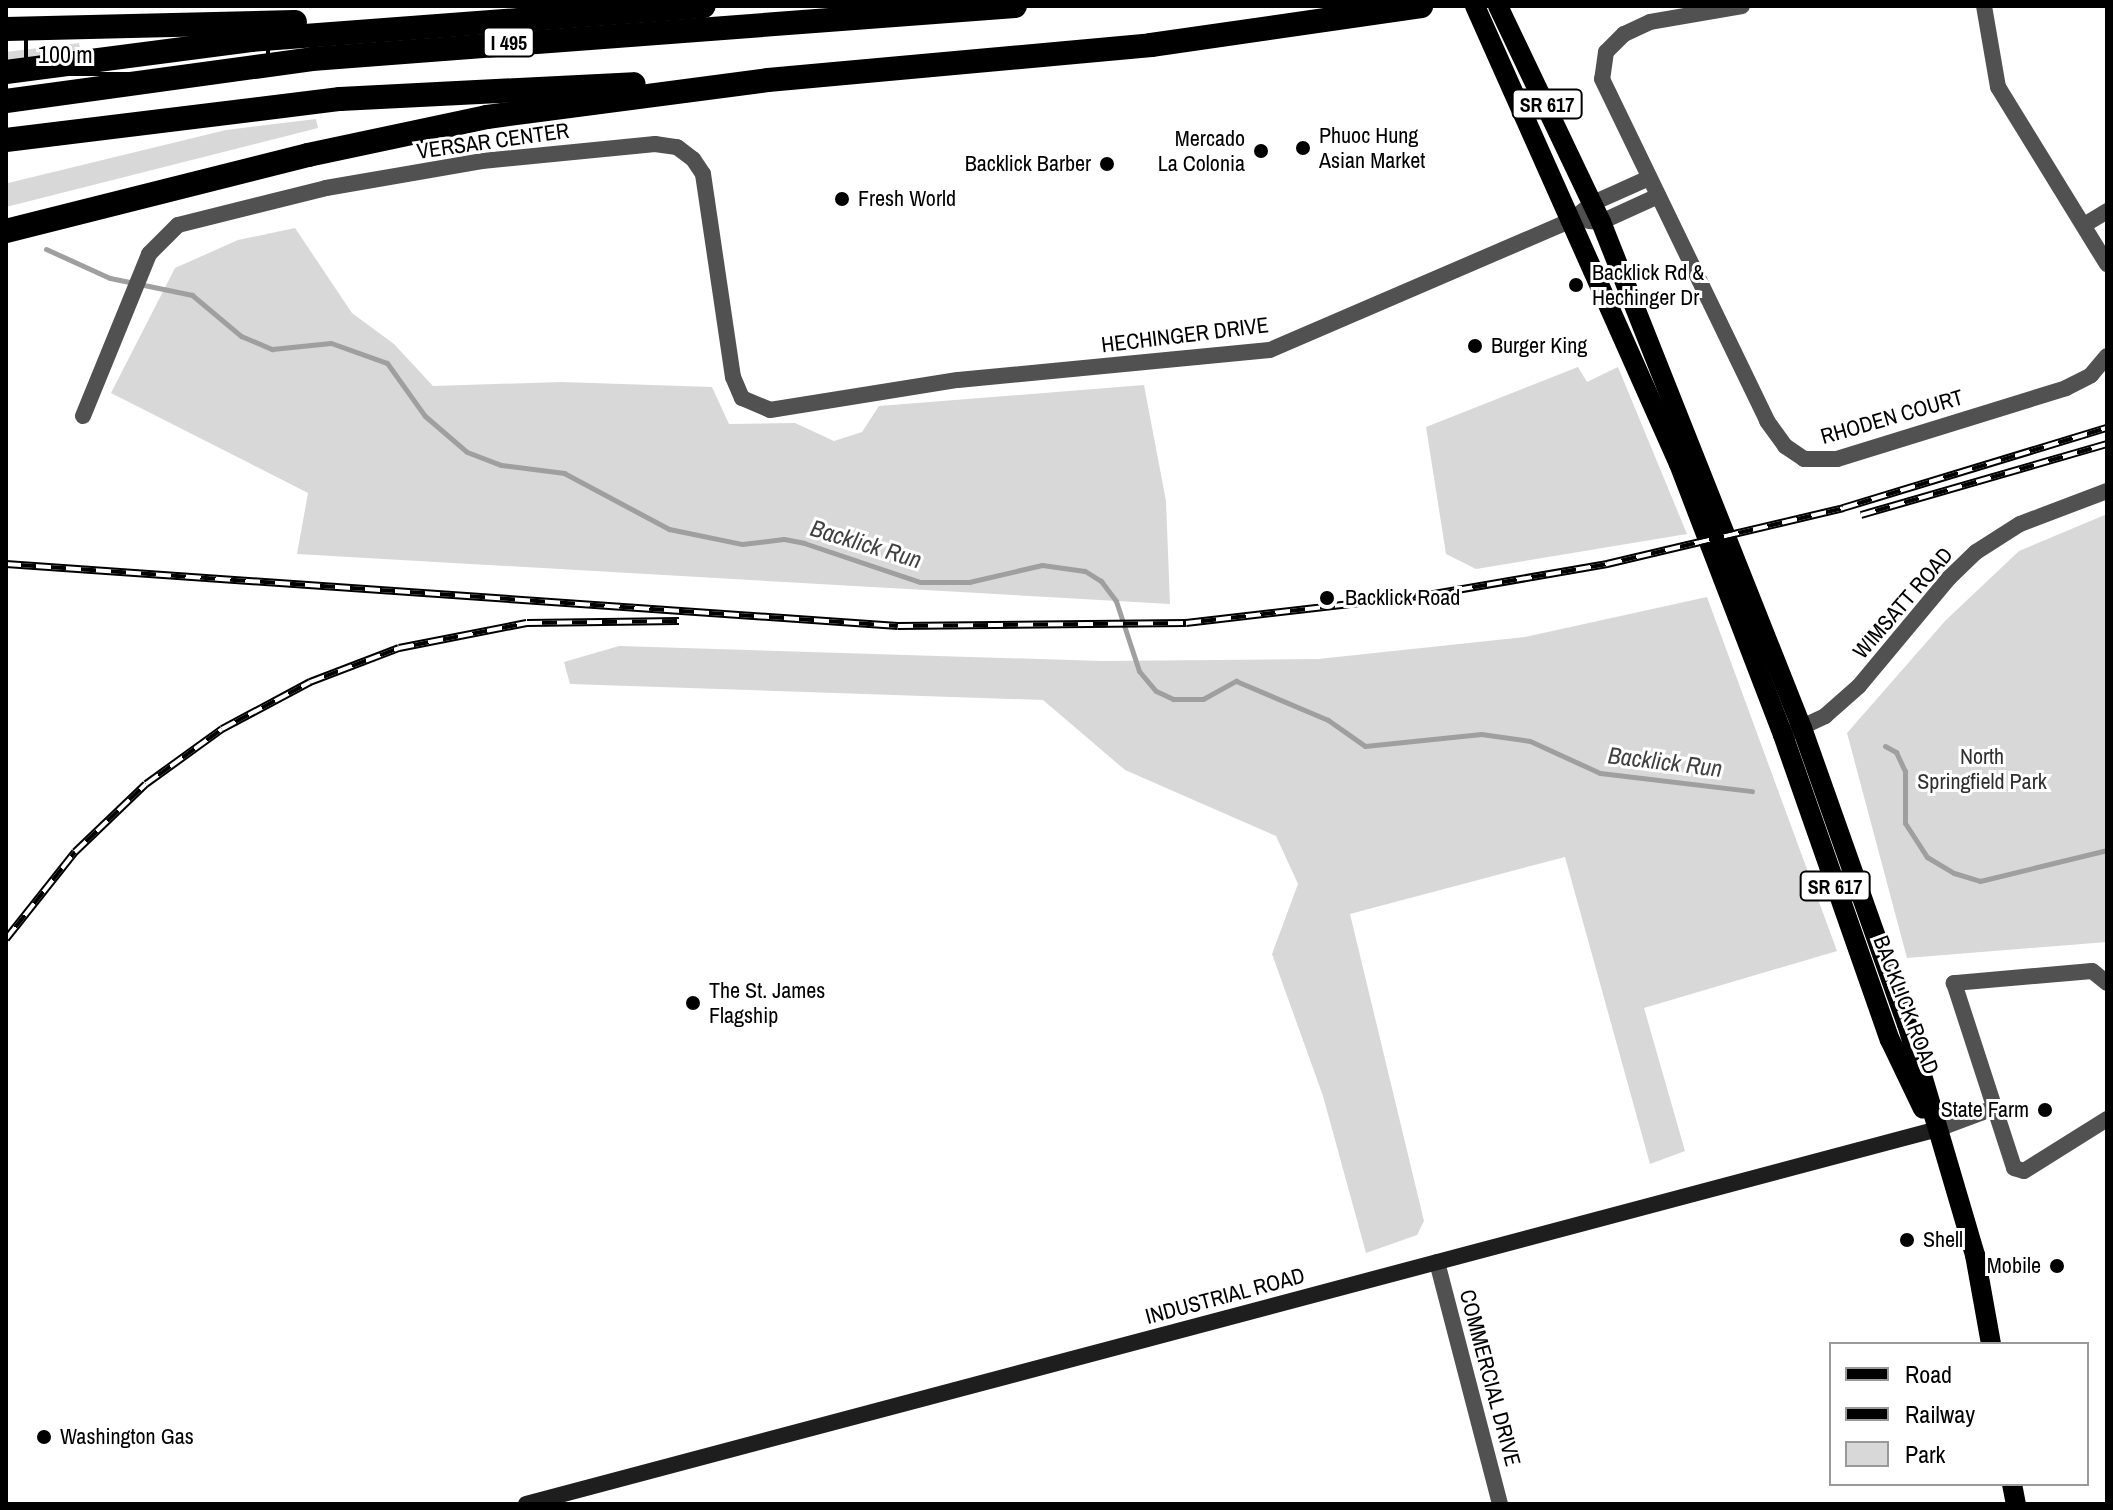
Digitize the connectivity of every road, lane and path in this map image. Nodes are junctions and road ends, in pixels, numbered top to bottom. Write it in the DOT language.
graph roads {
  1 [pos="704,6"];
  2 [pos="1015,6"];
  3 [pos="1421,6"];
  4 [pos="1475,6"];
  5 [pos="1498,6"];
  6 [pos="1742,6"];
  7 [pos="1984,6"];
  8 [pos="473,20"];
  9 [pos="105,25"];
  10 [pos="6,29"];
  11 [pos="6,38"];
  12 [pos="6,72"];
  13 [pos="768,80"];
  14 [pos="6,101"];
  15 [pos="6,140"];
  16 [pos="1649,178"];
  17 [pos="1658,196"];
  18 [pos="2107,211"];
  19 [pos="1597,212"];
  20 [pos="1570,221"];
  21 [pos="2084,225"];
  22 [pos="6,231"];
  23 [pos="2107,264"];
  24 [pos="2107,356"];
  25 [pos="831,401"];
  26 [pos="83,416"];
  27 [pos="1688,461"];
  28 [pos="2107,491"];
  29 [pos="1792,732"];
  30 [pos="2107,983"];
  31 [pos="1994,1108"];
  32 [pos="2107,1119"];
  33 [pos="1935,1130"];
  34 [pos="1437,1262"];
  35 [pos="1991,1342"];
  36 [pos="526,1504"];
  37 [pos="1500,1504"];
  1 -- 8 [label="highway"];
  2 -- 14 [label="highway, I 495"];
  3 -- 13 [label="highway"];
  4 -- 20 [label="main road, BACKLICK ROAD / SR 617"];
  5 -- 19 [label="main road, BACKLICK ROAD / SR 617"];
  6 -- 16 [label="street, RHODEN COURT"];
  7 -- 21 [label="street"];
  8 -- 9 [label="highway"];
  8 -- 12 [label="highway"];
  9 -- 10 [label="highway"];
  9 -- 11 [label="highway"];
  13 -- 15 [label="highway"];
  13 -- 22 [label="highway"];
  16 -- 17 [label="street, RHODEN COURT"];
  16 -- 19 [label="street"];
  17 -- 19 [label="street"];
  17 -- 24 [label="street, RHODEN COURT"];
  18 -- 21 [label="street"];
  19 -- 20 [label="street"];
  19 -- 27 [label="main road, BACKLICK ROAD / SR 617"];
  20 -- 25 [label="street, HECHINGER DRIVE"];
  20 -- 27 [label="main road, BACKLICK ROAD / SR 617"];
  21 -- 23 [label="street"];
  25 -- 26 [label="street, VERSAR CENTER"];
  27 -- 29 [label="main road, BACKLICK ROAD / SR 617"];
  28 -- 29 [label="street, WIMSATT ROAD"];
  29 -- 33 [label="main road, BACKLICK ROAD / SR 617"];
  30 -- 31 [label="street"];
  31 -- 32 [label="street"];
  31 -- 33 [label="street"];
  33 -- 34 [label="street, INDUSTRIAL ROAD"];
  33 -- 35 [label="main road, BACKLICK ROAD / SR 617"];
  34 -- 36 [label="street, INDUSTRIAL ROAD"];
  34 -- 37 [label="street, COMMERCIAL DRIVE"];
}
